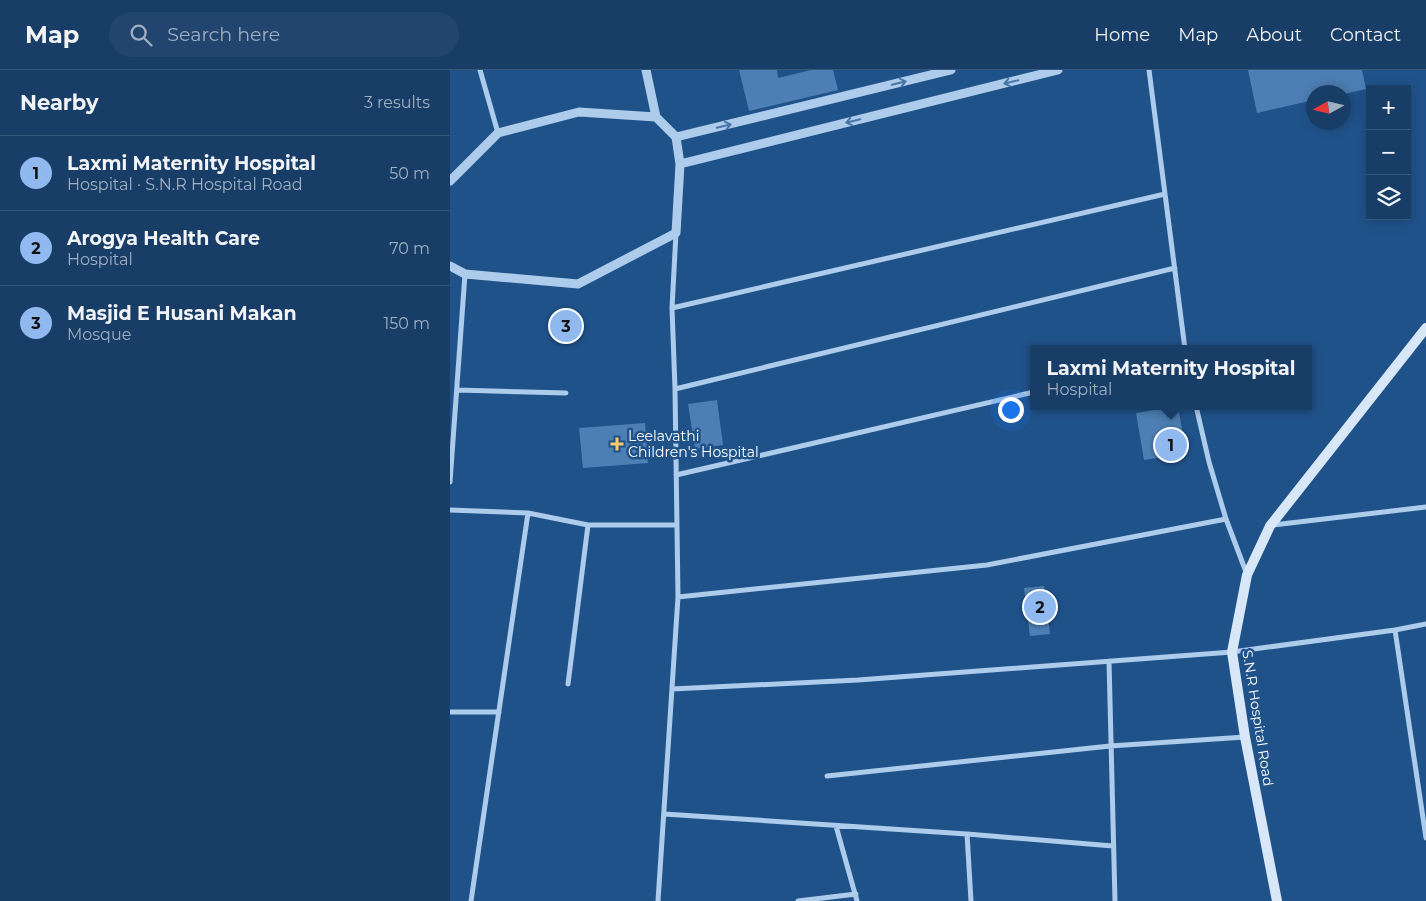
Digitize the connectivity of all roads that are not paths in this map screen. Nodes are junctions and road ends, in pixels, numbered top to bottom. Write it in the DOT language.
graph roads {
  1 [pos="480,70"];
  2 [pos="646,70"];
  3 [pos="951,70"];
  4 [pos="1058,70"];
  5 [pos="1149,70"];
  6 [pos="656,117"];
  7 [pos="498,133"];
  8 [pos="676,137"];
  9 [pos="680,164"];
  10 [pos="450,181"];
  11 [pos="1165,194"];
  12 [pos="676,233"];
  13 [pos="450,266"];
  14 [pos="1175,268"];
  15 [pos="465,274"];
  16 [pos="672,308"];
  17 [pos="1426,328"];
  18 [pos="1185,345"];
  19 [pos="675,389"];
  20 [pos="457,390"];
  21 [pos="566,393"];
  22 [pos="1030,393"];
  23 [pos="1197,410"];
  24 [pos="676,475"];
  25 [pos="450,482"];
  26 [pos="1426,507"];
  27 [pos="450,510"];
  28 [pos="528,513"];
  29 [pos="1226,519"];
  30 [pos="588,525"];
  31 [pos="677,525"];
  32 [pos="1270,526"];
  33 [pos="1247,575"];
  34 [pos="678,597"];
  35 [pos="1426,624"];
  36 [pos="1395,630"];
  37 [pos="1232,652"];
  38 [pos="1109,661"];
  39 [pos="568,684"];
  40 [pos="672,689"];
  41 [pos="450,712"];
  42 [pos="499,712"];
  43 [pos="1245,737"];
  44 [pos="1110,746"];
  45 [pos="827,776"];
  46 [pos="664,814"];
  47 [pos="836,826"];
  48 [pos="967,834"];
  49 [pos="1426,838"];
  50 [pos="1112,846"];
  51 [pos="856,894"];
  52 [pos="471,901"];
  53 [pos="658,901"];
  54 [pos="798,901"];
  55 [pos="857,901"];
  56 [pos="971,901"];
  57 [pos="1115,901"];
  58 [pos="1277,901"];
  1 -- 7 [label="street"];
  2 -- 6 [label="street"];
  8 -- 3 [label="street, one-way"];
  4 -- 9 [label="street, one-way"];
  5 -- 11 [label="street"];
  6 -- 7 [label="street"];
  6 -- 8 [label="street"];
  7 -- 10 [label="street"];
  8 -- 9 [label="street"];
  9 -- 12 [label="street"];
  11 -- 14 [label="street"];
  11 -- 16 [label="street"];
  12 -- 15 [label="street"];
  12 -- 16 [label="street"];
  13 -- 15 [label="street"];
  14 -- 18 [label="street"];
  14 -- 19 [label="street"];
  15 -- 20 [label="street"];
  16 -- 19 [label="street"];
  17 -- 32 [label="main road, S.N.R Hospital Road"];
  19 -- 24 [label="street"];
  20 -- 21 [label="street"];
  20 -- 25 [label="street"];
  22 -- 24 [label="street"];
  23 -- 29 [label="street"];
  24 -- 31 [label="street"];
  26 -- 32 [label="street"];
  27 -- 28 [label="street"];
  28 -- 30 [label="street"];
  28 -- 42 [label="street"];
  29 -- 33 [label="street"];
  29 -- 34 [label="street"];
  30 -- 31 [label="street"];
  30 -- 39 [label="street"];
  31 -- 34 [label="street"];
  32 -- 33 [label="main road, S.N.R Hospital Road"];
  33 -- 37 [label="main road, S.N.R Hospital Road"];
  34 -- 40 [label="street"];
  35 -- 36 [label="street"];
  36 -- 37 [label="street"];
  36 -- 49 [label="street"];
  37 -- 38 [label="street"];
  37 -- 43 [label="main road, S.N.R Hospital Road"];
  38 -- 40 [label="street"];
  38 -- 44 [label="street"];
  40 -- 46 [label="street"];
  41 -- 42 [label="street"];
  42 -- 52 [label="street"];
  43 -- 44 [label="street"];
  43 -- 58 [label="main road, S.N.R Hospital Road"];
  44 -- 45 [label="street"];
  44 -- 50 [label="street"];
  46 -- 47 [label="street"];
  46 -- 53 [label="street"];
  47 -- 48 [label="street"];
  47 -- 51 [label="street"];
  48 -- 50 [label="street"];
  48 -- 56 [label="street"];
  50 -- 57 [label="street"];
  51 -- 54 [label="street"];
  51 -- 55 [label="street"];
}
